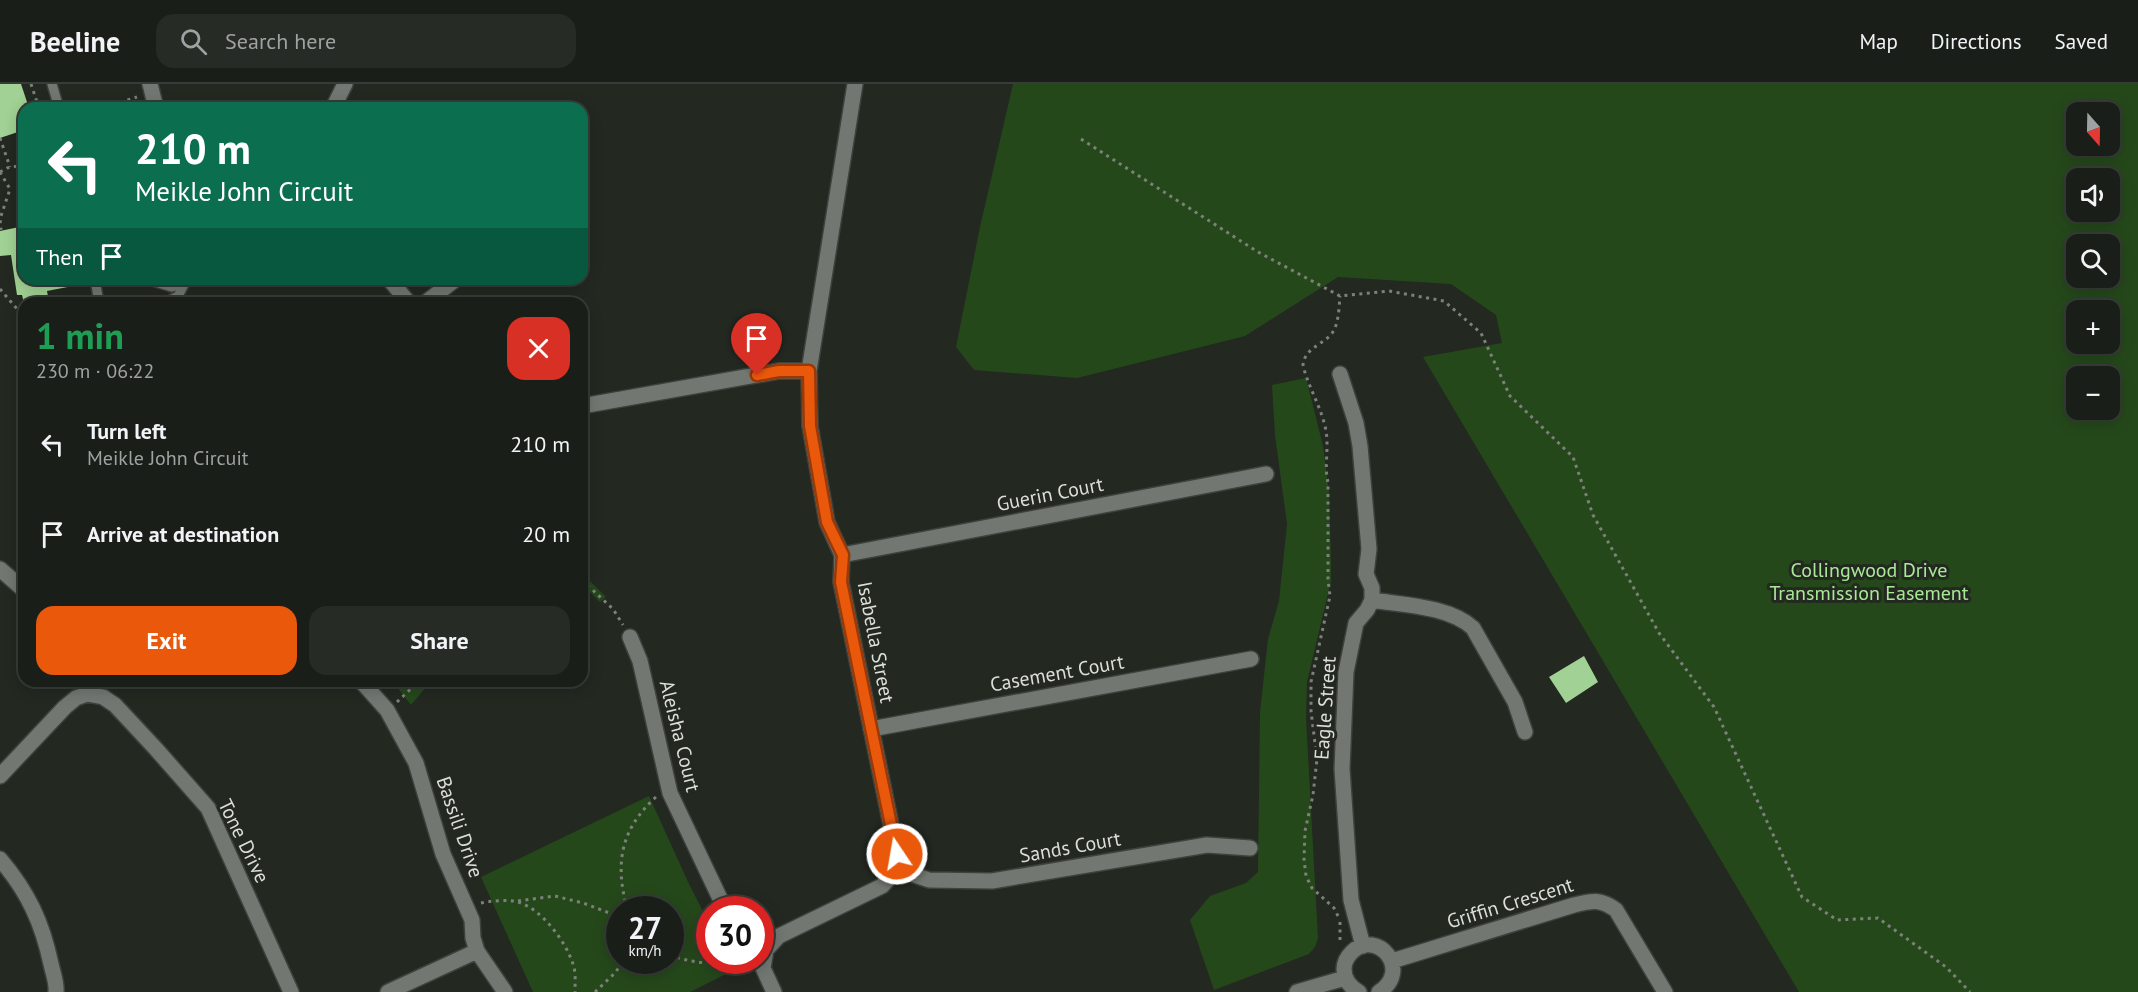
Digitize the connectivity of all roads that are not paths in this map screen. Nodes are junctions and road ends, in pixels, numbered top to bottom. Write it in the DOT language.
graph roads {
  1 [pos="52,84"];
  2 [pos="345,84"];
  3 [pos="855,84"];
  4 [pos="58,102"];
  5 [pos="336,102"];
  6 [pos="394,285"];
  7 [pos="448,285"];
  8 [pos="404,297"];
  9 [pos="433,297"];
  10 [pos="809,371"];
  11 [pos="1340,374"];
  12 [pos="588,405"];
  13 [pos="1266,474"];
  14 [pos="843,555"];
  15 [pos="0,569"];
  16 [pos="18,585"];
  17 [pos="1372,600"];
  18 [pos="630,637"];
  19 [pos="1251,659"];
  20 [pos="366,687"];
  21 [pos="86,688"];
  22 [pos="871,729"];
  23 [pos="1525,732"];
  24 [pos="0,776"];
  25 [pos="1250,848"];
  26 [pos="0,859"];
  27 [pos="897,869"];
  28 [pos="719,896"];
  29 [pos="774,940"];
  30 [pos="1363,946"];
  31 [pos="477,951"];
  32 [pos="1392,961"];
  33 [pos="766,974"];
  34 [pos="1346,978"];
  35 [pos="56,992"];
  36 [pos="291,992"];
  37 [pos="388,992"];
  38 [pos="505,992"];
  39 [pos="774,992"];
  40 [pos="1297,992"];
  41 [pos="1359,992"];
  42 [pos="1380,992"];
  43 [pos="1665,992"];
  1 -- 4 [label="lane"];
  2 -- 5 [label="street"];
  3 -- 10 [label="street, Isabella Street"];
  6 -- 8 [label="street"];
  7 -- 9 [label="street"];
  10 -- 12 [label="street"];
  10 -- 14 [label="street, Isabella Street"];
  11 -- 17 [label="street"];
  13 -- 14 [label="street, Guerin Court"];
  14 -- 22 [label="street, Isabella Street"];
  15 -- 16 [label="street"];
  17 -- 23 [label="street"];
  17 -- 30 [label="street, Eagle Street"];
  18 -- 28 [label="street, Aleisha Court"];
  19 -- 22 [label="street, Casement Court"];
  20 -- 31 [label="street, Bassili Drive"];
  21 -- 24 [label="street"];
  21 -- 36 [label="street, Tone Drive"];
  22 -- 27 [label="street, Isabella Street"];
  25 -- 27 [label="street, Sands Court"];
  26 -- 35 [label="street"];
  27 -- 29 [label="street"];
  30 -- 32 [label="street"];
  30 -- 34 [label="street"];
  31 -- 37 [label="street"];
  31 -- 38 [label="street, Bassili Drive"];
  32 -- 42 [label="street"];
  32 -- 43 [label="street, Griffin Crescent"];
  33 -- 39 [label="street"];
  34 -- 40 [label="street"];
  34 -- 41 [label="street"];
}
